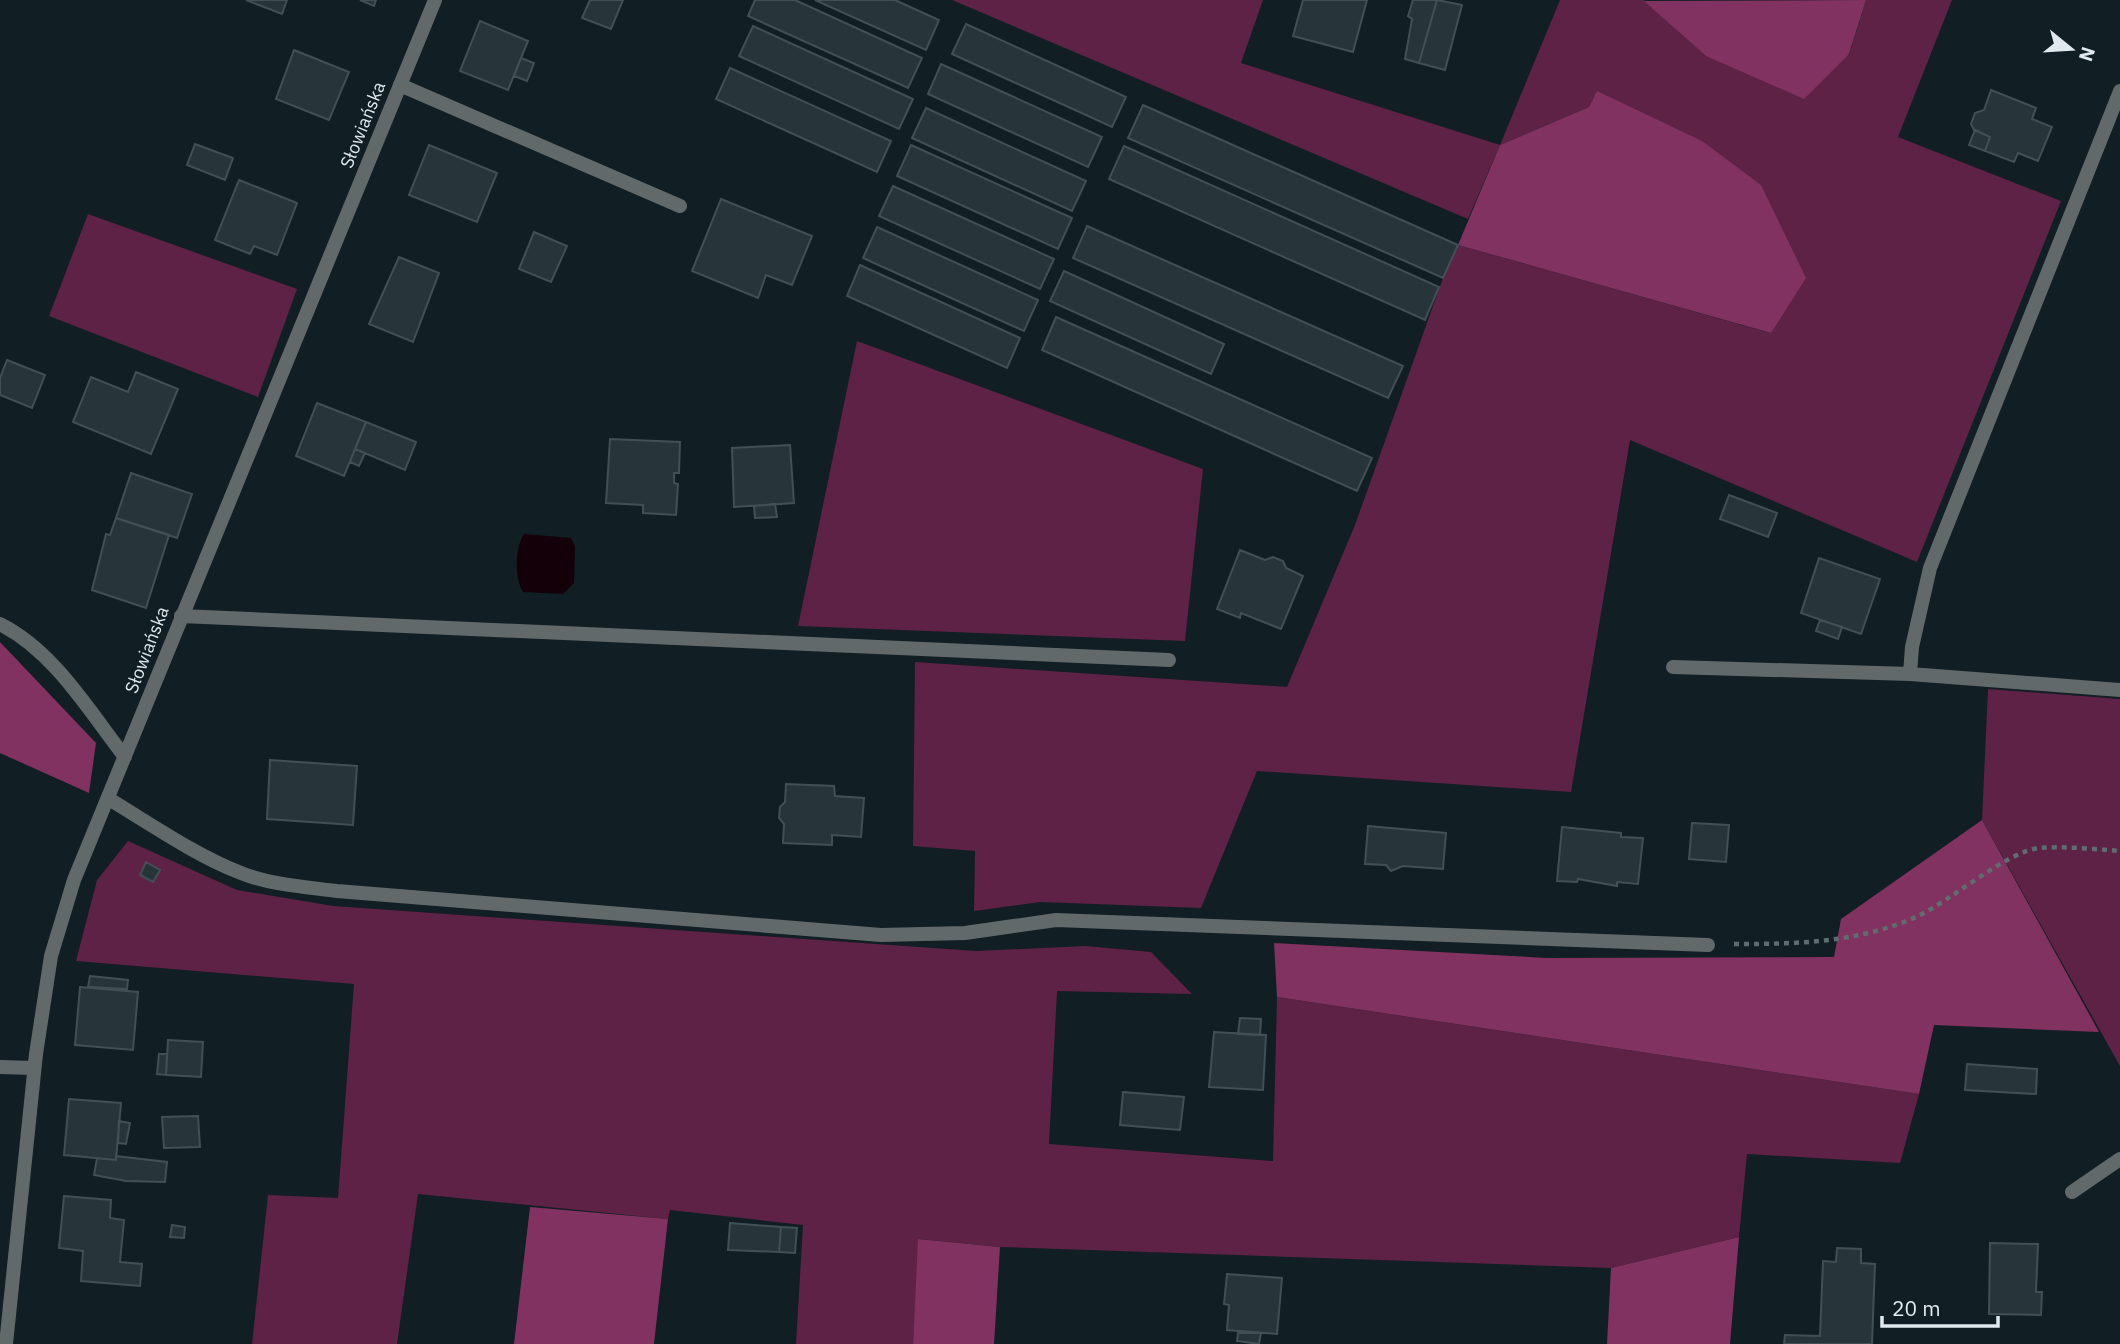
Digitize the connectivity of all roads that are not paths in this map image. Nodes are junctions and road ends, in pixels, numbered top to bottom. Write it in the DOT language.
graph roads {
  1 [pos="435,0"];
  2 [pos="400,85"];
  3 [pos="2120,91"];
  4 [pos="680,206"];
  5 [pos="181,616"];
  6 [pos="0,624"];
  7 [pos="1169,660"];
  8 [pos="1673,667"];
  9 [pos="1910,674"];
  10 [pos="2120,690"];
  11 [pos="125,757"];
  12 [pos="109,799"];
  13 [pos="1708,944"];
  14 [pos="0,1067"];
  15 [pos="34,1068"];
  16 [pos="2120,1159"];
  17 [pos="2072,1192"];
  18 [pos="6,1344"];
  1 -- 2 [label="street, Słowiańska"];
  2 -- 4 [label="street"];
  2 -- 5 [label="street, Słowiańska"];
  3 -- 9 [label="street"];
  5 -- 7 [label="street"];
  5 -- 11 [label="street, Słowiańska"];
  6 -- 11 [label="street"];
  8 -- 9 [label="street"];
  9 -- 10 [label="street"];
  11 -- 12 [label="street, Słowiańska"];
  12 -- 13 [label="street"];
  12 -- 15 [label="street, Słowiańska"];
  14 -- 15 [label="street"];
  15 -- 18 [label="street, Słowiańska"];
  16 -- 17 [label="street"];
}
